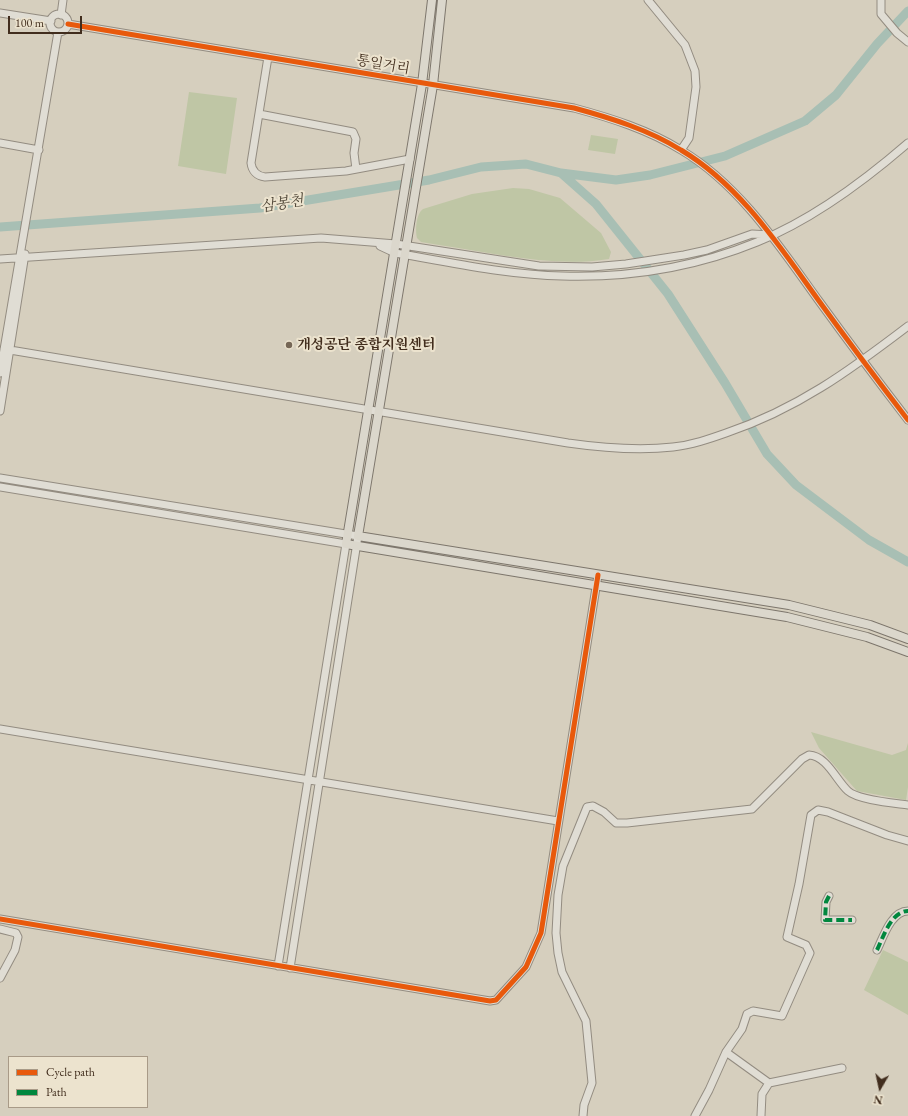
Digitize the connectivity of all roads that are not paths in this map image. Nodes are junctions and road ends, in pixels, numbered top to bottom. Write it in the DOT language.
graph roads {
  1 [pos="63,0"];
  2 [pos="432,0"];
  3 [pos="442,0"];
  4 [pos="648,0"];
  5 [pos="881,0"];
  6 [pos="0,13"];
  7 [pos="61,15"];
  8 [pos="51,21"];
  9 [pos="68,24"];
  10 [pos="58,32"];
  11 [pos="908,42"];
  12 [pos="268,57"];
  13 [pos="422,84"];
  14 [pos="433,85"];
  15 [pos="259,114"];
  16 [pos="0,143"];
  17 [pos="908,143"];
  18 [pos="39,150"];
  19 [pos="684,152"];
  20 [pos="410,159"];
  21 [pos="356,169"];
  22 [pos="771,235"];
  23 [pos="395,249"];
  24 [pos="406,250"];
  25 [pos="22,258"];
  26 [pos="0,260"];
  27 [pos="908,326"];
  28 [pos="7,349"];
  29 [pos="862,361"];
  30 [pos="0,373"];
  31 [pos="369,410"];
  32 [pos="0,411"];
  33 [pos="379,412"];
  34 [pos="908,420"];
  35 [pos="0,478"];
  36 [pos="0,487"];
  37 [pos="348,534"];
  38 [pos="358,536"];
  39 [pos="346,544"];
  40 [pos="357,546"];
  41 [pos="598,575"];
  42 [pos="597,585"];
  43 [pos="908,639"];
  44 [pos="908,652"];
  45 [pos="0,729"];
  46 [pos="308,780"];
  47 [pos="320,781"];
  48 [pos="908,805"];
  49 [pos="558,821"];
  50 [pos="908,840"];
  51 [pos="829,896"];
  52 [pos="908,911"];
  53 [pos="0,914"];
  54 [pos="0,919"];
  55 [pos="852,920"];
  56 [pos="0,929"];
  57 [pos="877,950"];
  58 [pos="279,963"];
  59 [pos="290,965"];
  60 [pos="0,978"];
  61 [pos="503,994"];
  62 [pos="726,1052"];
  63 [pos="842,1068"];
  64 [pos="769,1083"];
  65 [pos="583,1116"];
  66 [pos="695,1116"];
  67 [pos="761,1116"];
  1 -- 7 [label="street"];
  2 -- 13 [label="main road"];
  3 -- 14 [label="main road"];
  4 -- 19 [label="street"];
  5 -- 11 [label="street"];
  6 -- 8 [label="street"];
  7 -- 8 [label="street"];
  7 -- 9 [label="street"];
  8 -- 10 [label="street"];
  9 -- 10 [label="street"];
  9 -- 12 [label="street, 통일거리"];
  10 -- 18 [label="street"];
  12 -- 13 [label="street, 통일거리"];
  12 -- 15 [label="street"];
  13 -- 14 [label="street, 통일거리"];
  13 -- 20 [label="main road"];
  14 -- 19 [label="street, 통일거리"];
  14 -- 24 [label="main road"];
  15 -- 21 [label="street"];
  15 -- 21 [label="street"];
  16 -- 18 [label="street"];
  17 -- 22 [label="street"];
  18 -- 25 [label="street"];
  19 -- 22 [label="street, 통일거리"];
  20 -- 21 [label="street"];
  20 -- 23 [label="main road"];
  22 -- 24 [label="street"];
  22 -- 24 [label="street"];
  22 -- 29 [label="street, 통일거리"];
  23 -- 24 [label="street"];
  23 -- 25 [label="street"];
  23 -- 31 [label="main road"];
  24 -- 33 [label="main road"];
  25 -- 26 [label="street"];
  25 -- 28 [label="street"];
  27 -- 29 [label="street"];
  28 -- 30 [label="street"];
  28 -- 31 [label="street"];
  28 -- 32 [label="street"];
  29 -- 33 [label="street"];
  29 -- 34 [label="street, 통일거리"];
  31 -- 33 [label="street"];
  31 -- 37 [label="main road"];
  33 -- 38 [label="main road"];
  35 -- 37 [label="street"];
  36 -- 39 [label="street"];
  37 -- 38 [label="street"];
  37 -- 39 [label="main road"];
  38 -- 40 [label="street"];
  38 -- 41 [label="main road"];
  39 -- 40 [label="main road"];
  39 -- 46 [label="street"];
  40 -- 42 [label="main road"];
  40 -- 47 [label="street"];
  41 -- 42 [label="street"];
  41 -- 43 [label="main road"];
  42 -- 44 [label="main road"];
  42 -- 49 [label="street"];
  45 -- 46 [label="street"];
  46 -- 47 [label="street"];
  46 -- 58 [label="street"];
  47 -- 49 [label="street"];
  47 -- 59 [label="street"];
  48 -- 65 [label="street"];
  49 -- 61 [label="street"];
  50 -- 62 [label="street"];
  51 -- 55 [label="street"];
  52 -- 57 [label="street"];
  53 -- 58 [label="street"];
  54 -- 58 [label="street"];
  56 -- 60 [label="street"];
  58 -- 59 [label="street"];
  59 -- 61 [label="street"];
  59 -- 61 [label="street"];
  62 -- 64 [label="street"];
  62 -- 66 [label="street"];
  63 -- 64 [label="street"];
  64 -- 67 [label="street"];
}
